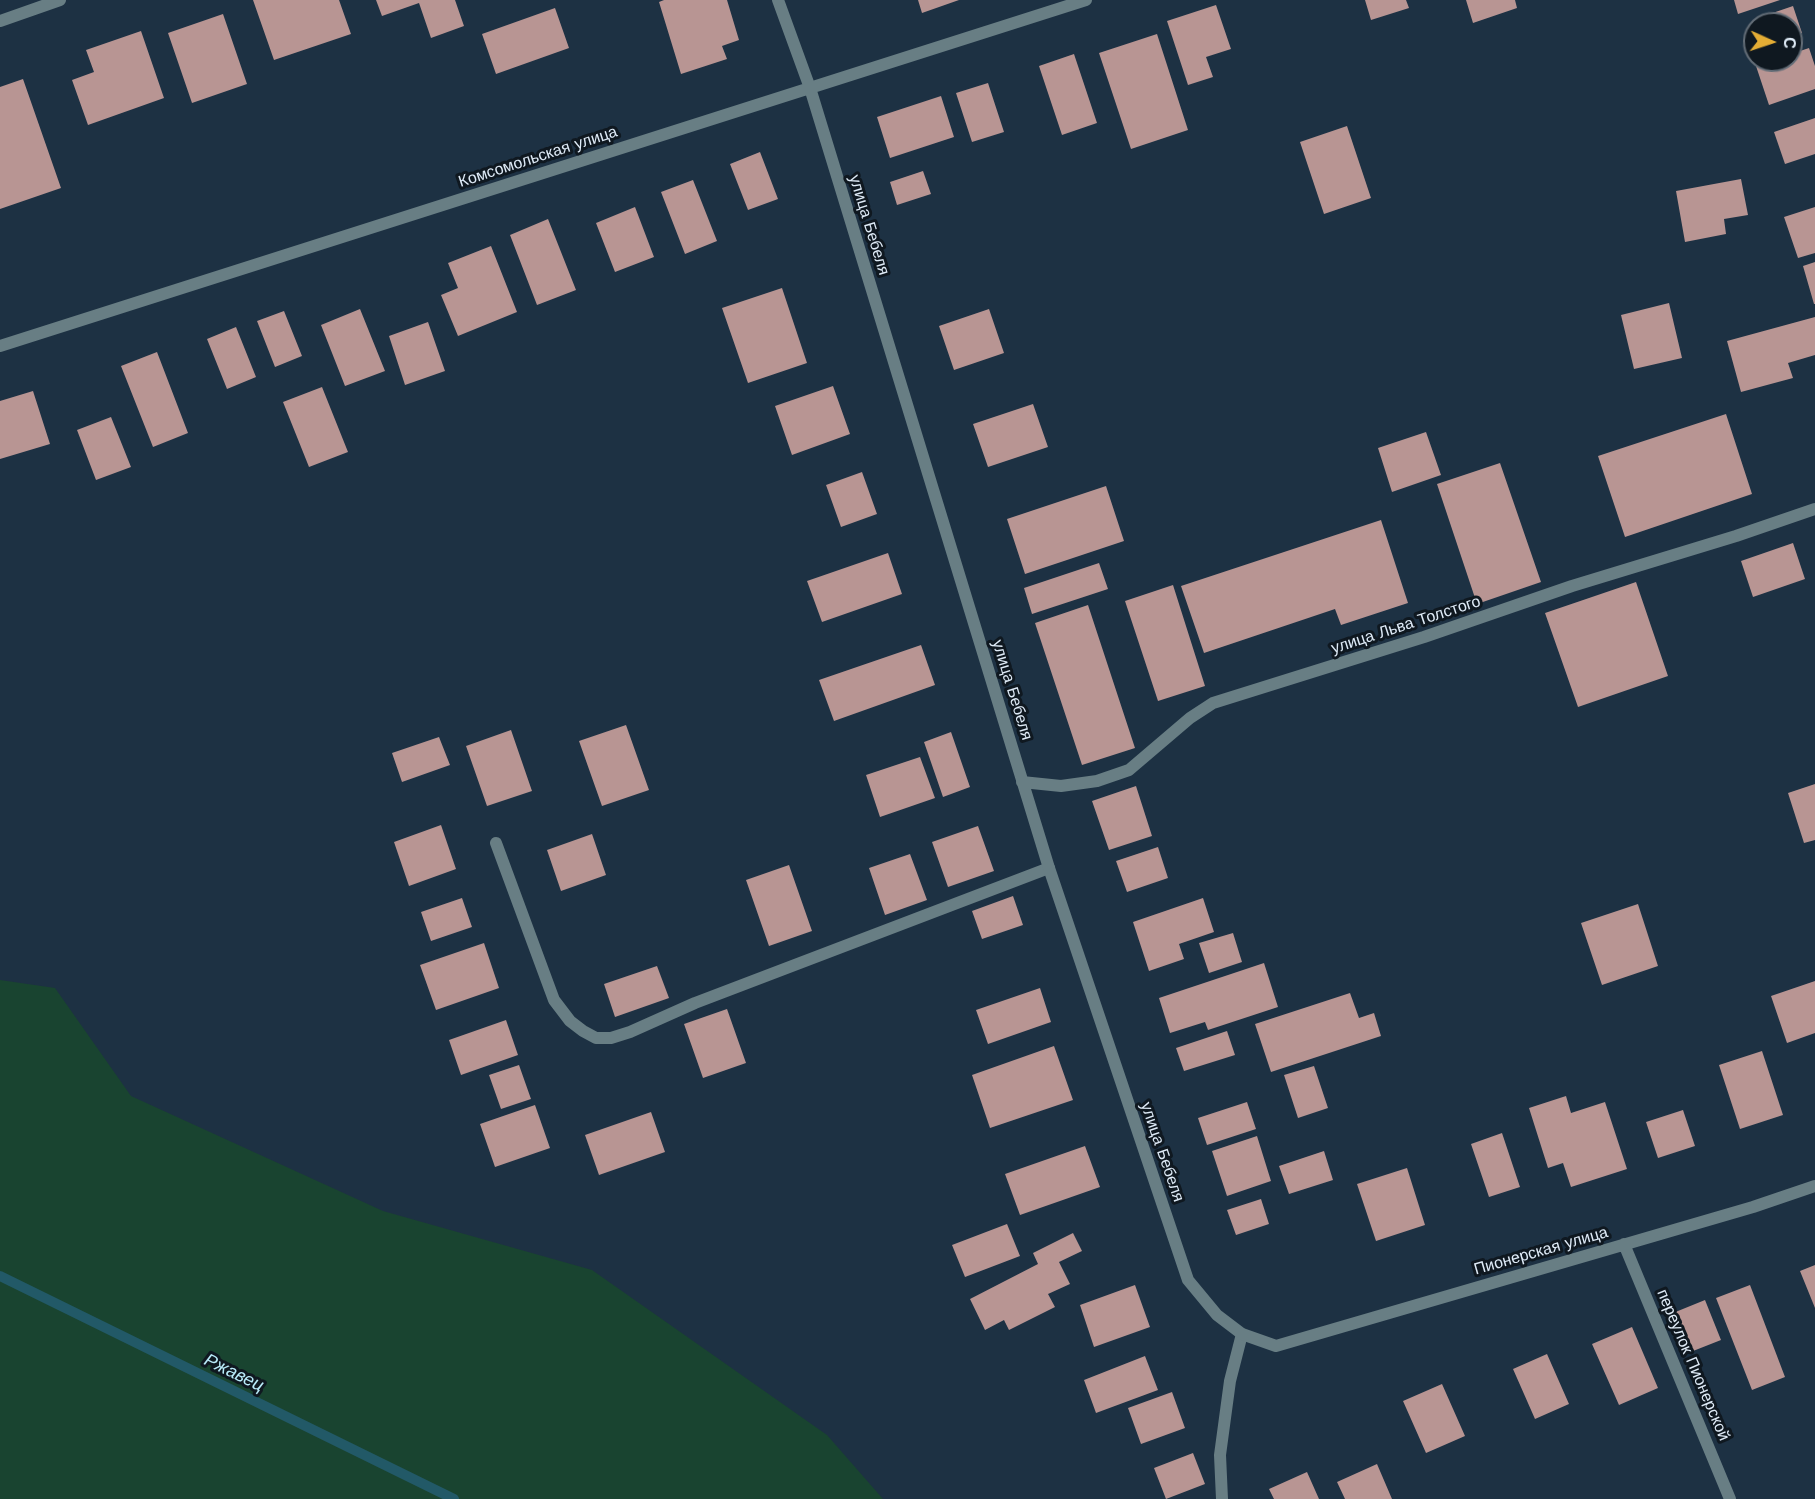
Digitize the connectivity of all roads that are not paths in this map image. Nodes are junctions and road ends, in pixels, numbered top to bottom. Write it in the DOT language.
graph roads {
  1 [pos="60,0"];
  2 [pos="778,0"];
  3 [pos="1086,0"];
  4 [pos="0,21"];
  5 [pos="810,88"];
  6 [pos="0,346"];
  7 [pos="1815,509"];
  8 [pos="1022,782"];
  9 [pos="495,843"];
  10 [pos="1049,868"];
  11 [pos="1815,1186"];
  12 [pos="1624,1244"];
  13 [pos="1242,1334"];
  14 [pos="1276,1346"];
  15 [pos="1222,1499"];
  16 [pos="1730,1499"];
  1 -- 4 [label="street"];
  2 -- 5 [label="street, улица Бебеля"];
  3 -- 5 [label="street, Комсомольская улица"];
  5 -- 6 [label="street, Комсомольская улица"];
  5 -- 8 [label="street, улица Бебеля"];
  7 -- 8 [label="street, улица Льва Толстого"];
  8 -- 10 [label="street, улица Бебеля"];
  9 -- 10 [label="street"];
  10 -- 13 [label="street, улица Бебеля"];
  11 -- 12 [label="street, Пионерская улица"];
  12 -- 14 [label="street, Пионерская улица"];
  12 -- 16 [label="street, переулок Пионерской"];
  13 -- 14 [label="street, улица Бебеля"];
  13 -- 15 [label="street"];
}
